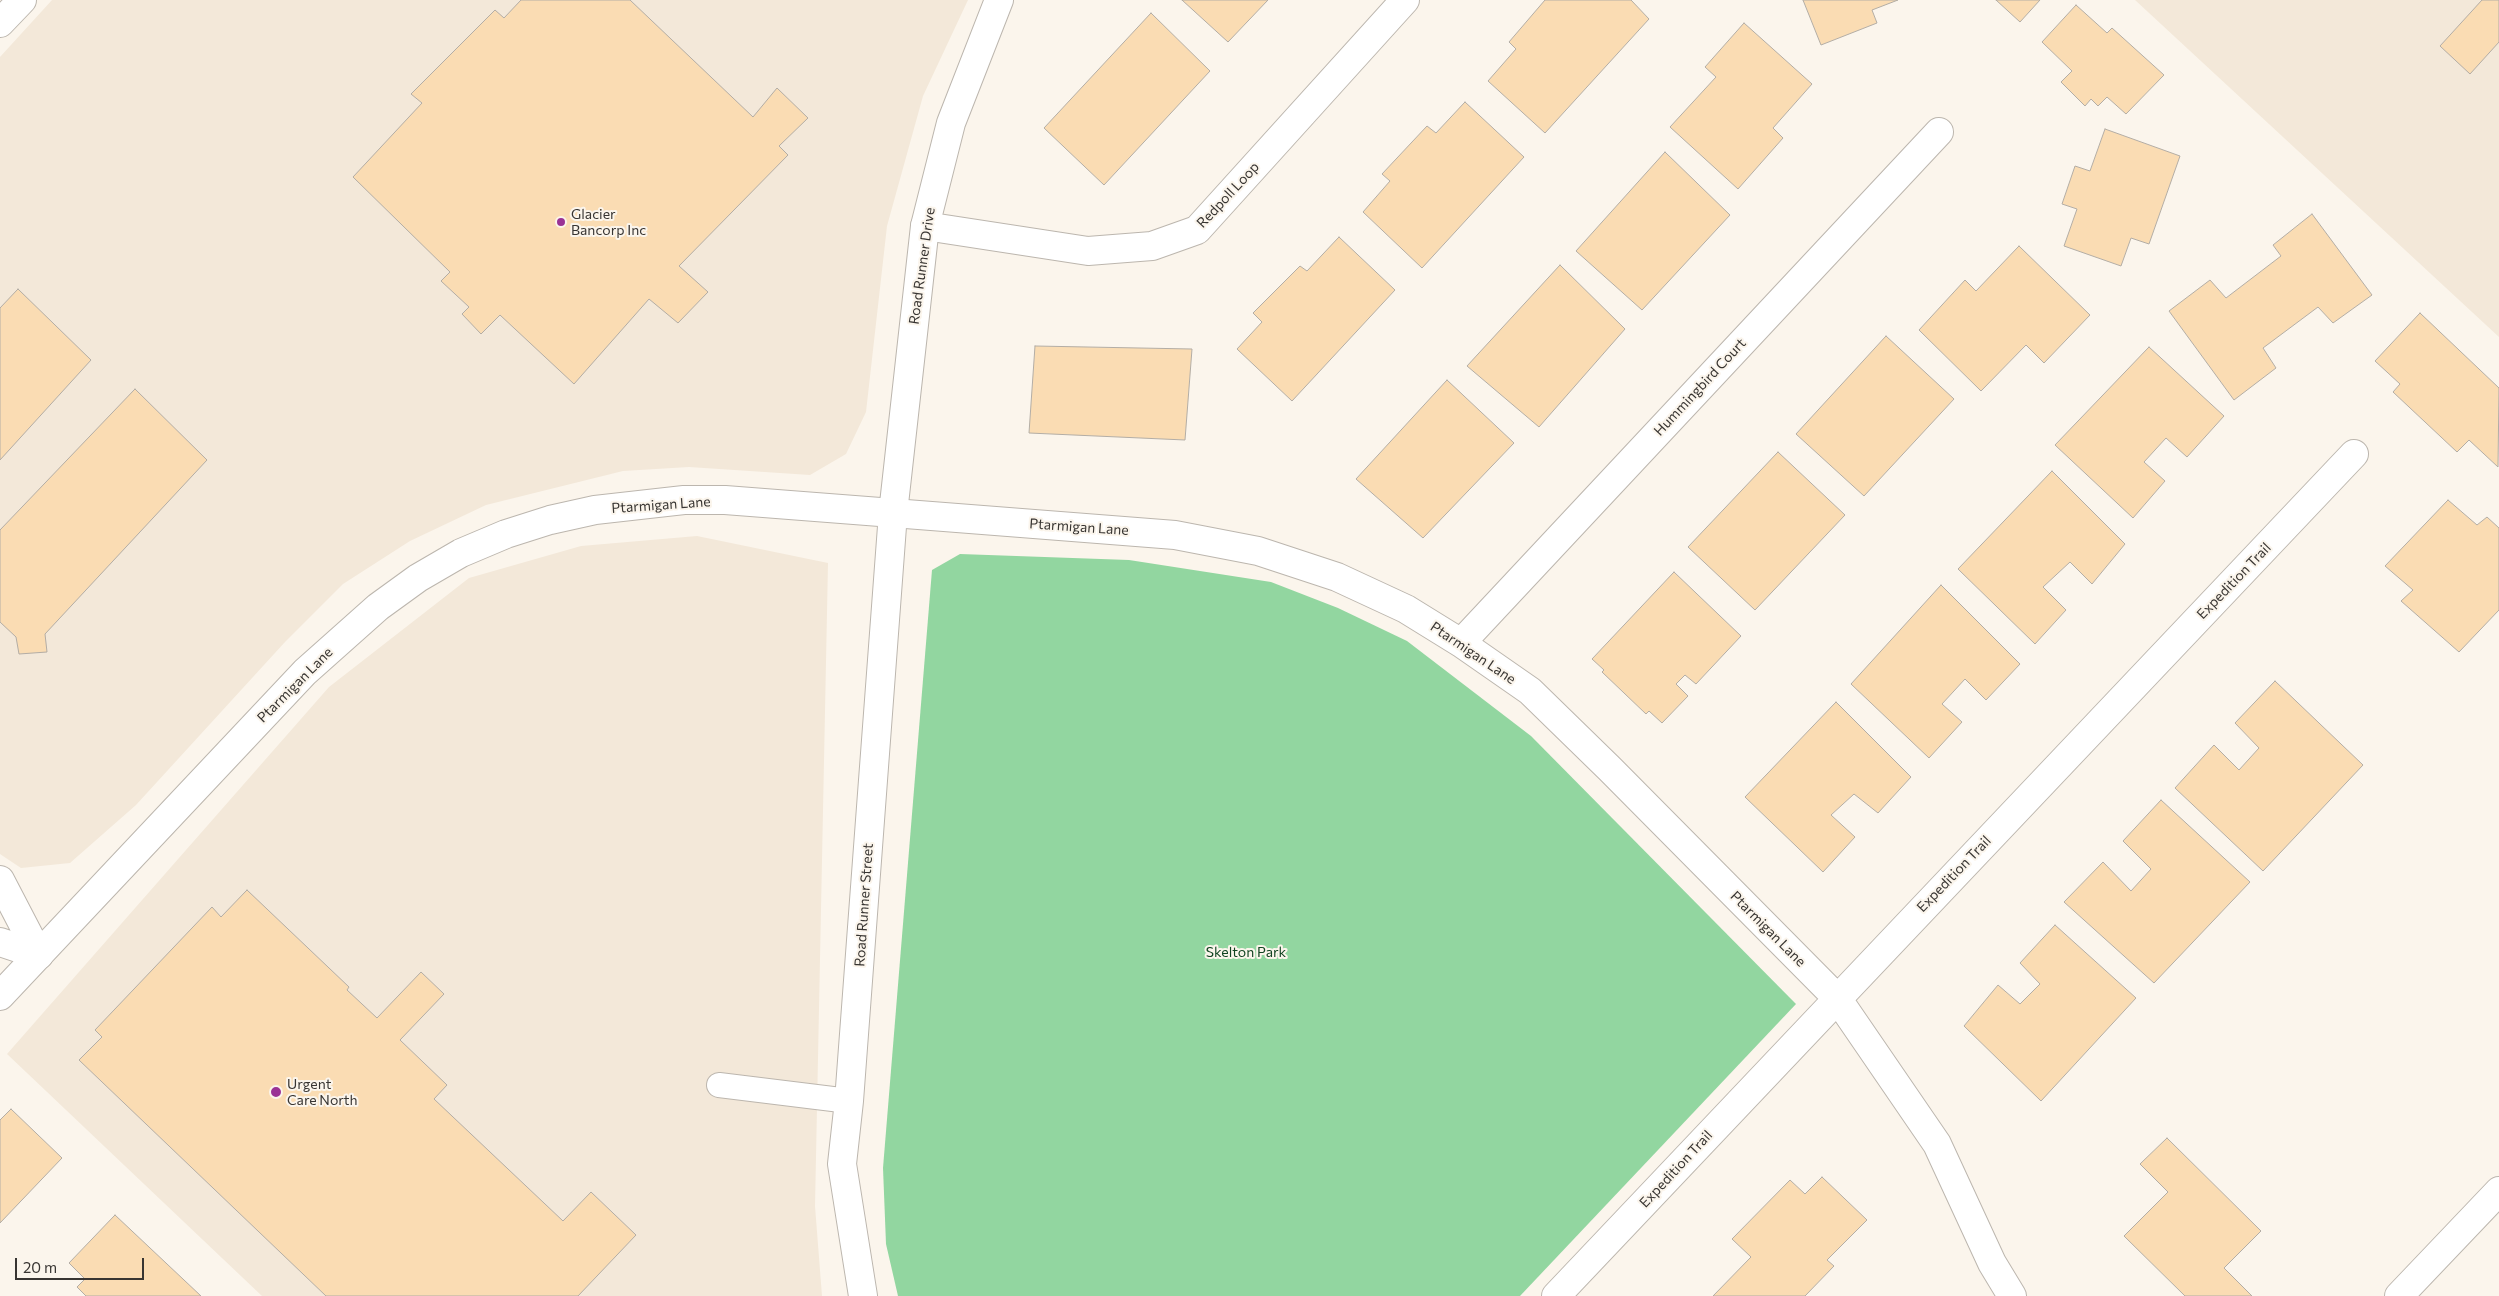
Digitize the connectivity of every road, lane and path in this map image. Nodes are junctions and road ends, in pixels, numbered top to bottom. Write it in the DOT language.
graph roads {
  1 [pos="22,0"];
  2 [pos="999,0"];
  3 [pos="1405,0"];
  4 [pos="0,23"];
  5 [pos="1939,132"];
  6 [pos="925,226"];
  7 [pos="2354,454"];
  8 [pos="893,513"];
  9 [pos="1461,643"];
  10 [pos="0,880"];
  11 [pos="0,942"];
  12 [pos="39,955"];
  13 [pos="0,996"];
  14 [pos="1837,998"];
  15 [pos="719,1085"];
  16 [pos="849,1101"];
  17 [pos="2499,1191"];
  18 [pos="863,1296"];
  19 [pos="1556,1296"];
  20 [pos="2012,1296"];
  21 [pos="2399,1296"];
  1 -- 4 [label="street"];
  2 -- 6 [label="street, Road Runner Drive"];
  3 -- 6 [label="street, Redpoll Loop"];
  5 -- 9 [label="street, Hummingbird Court"];
  6 -- 8 [label="street, Road Runner Drive"];
  7 -- 14 [label="street, Expedition Trail"];
  8 -- 9 [label="street, Ptarmigan Lane"];
  8 -- 12 [label="street, Ptarmigan Lane"];
  8 -- 16 [label="street, Road Runner Street"];
  9 -- 14 [label="street, Ptarmigan Lane"];
  10 -- 12 [label="street"];
  11 -- 12 [label="street"];
  12 -- 13 [label="street, Ptarmigan Lane"];
  14 -- 19 [label="street, Expedition Trail"];
  14 -- 20 [label="street, Ptarmigan Lane"];
  15 -- 16 [label="lane"];
  16 -- 18 [label="street, Road Runner Street"];
  17 -- 21 [label="street"];
}
